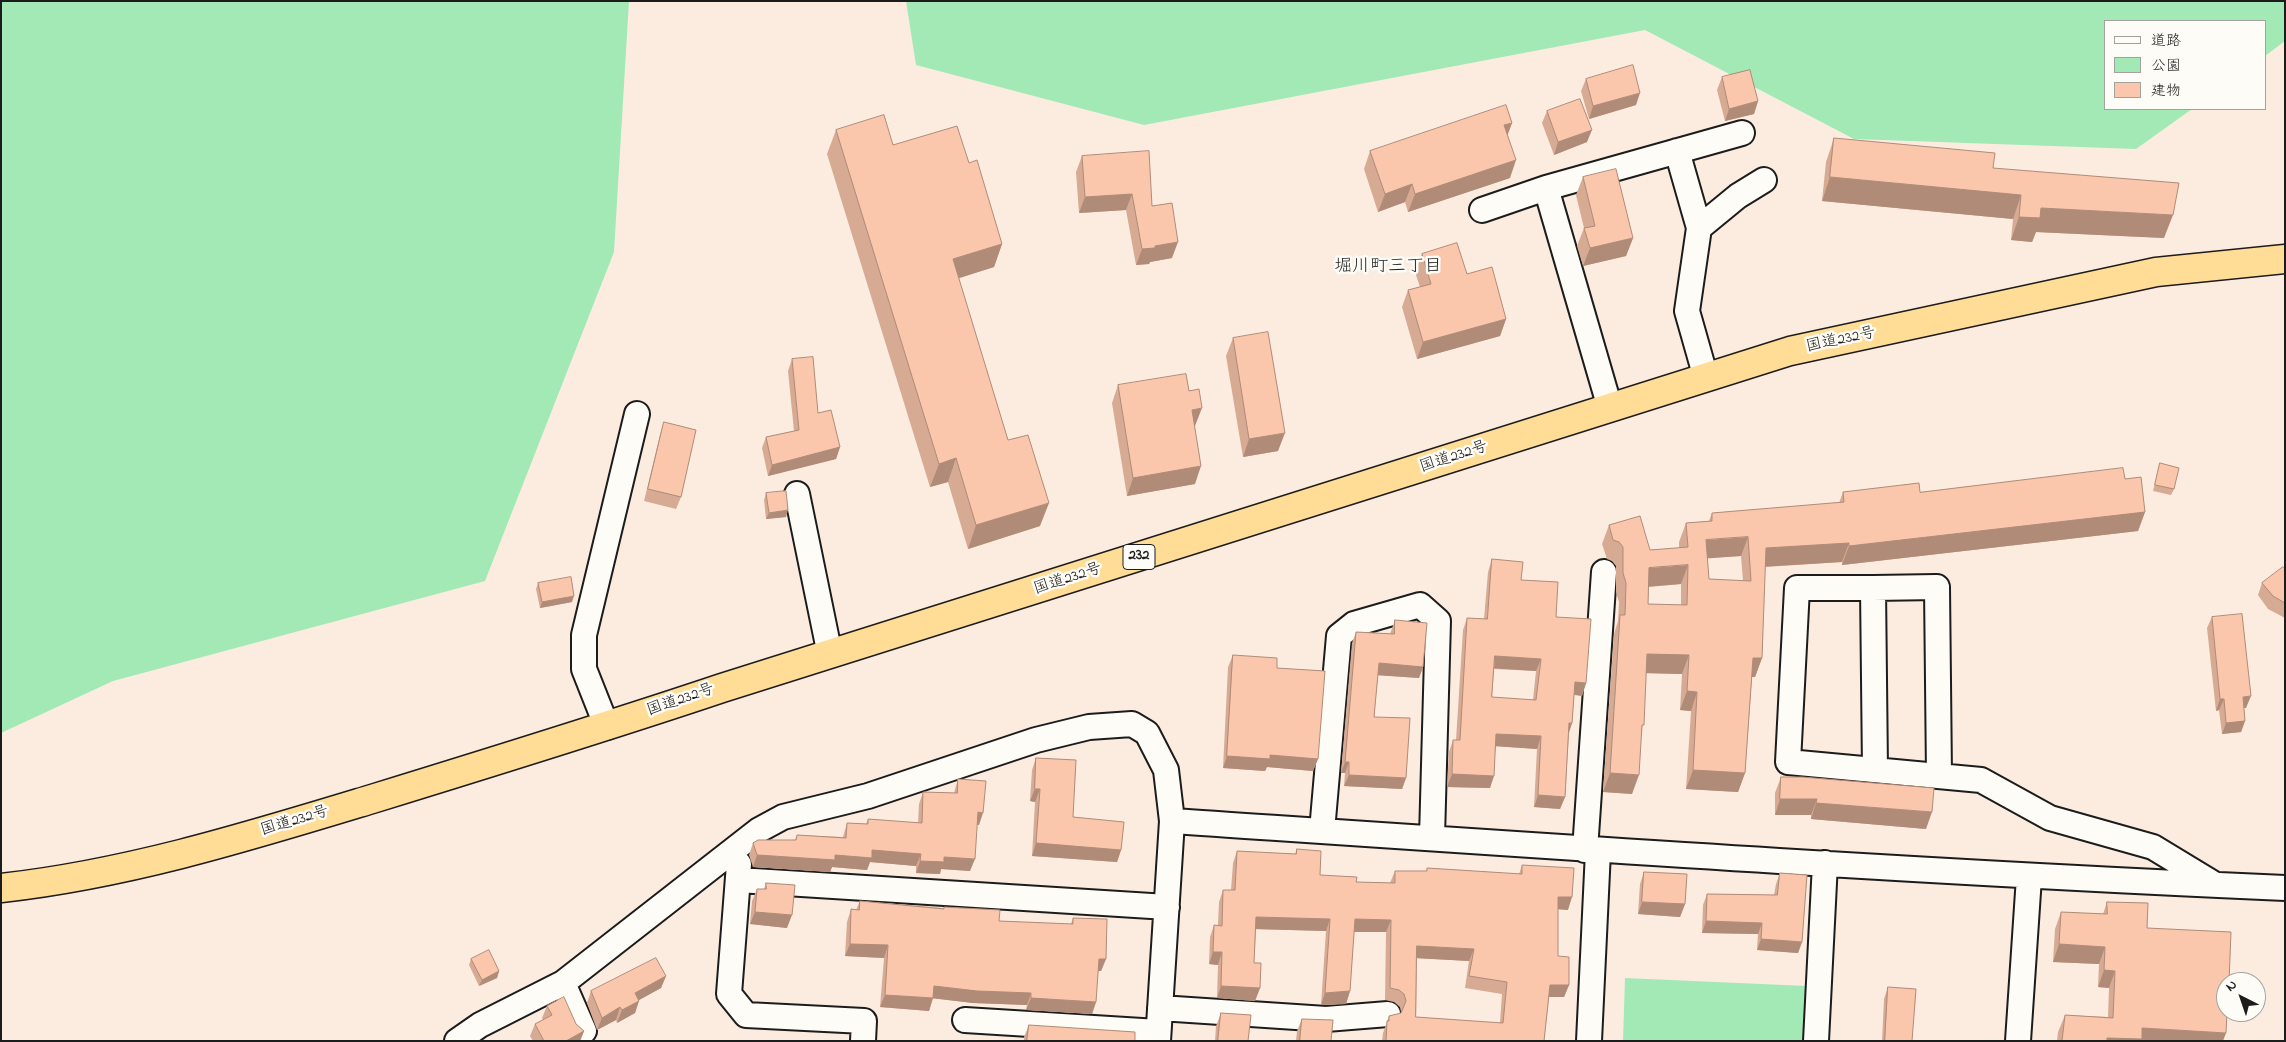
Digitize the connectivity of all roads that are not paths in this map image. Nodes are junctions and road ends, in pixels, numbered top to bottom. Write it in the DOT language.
graph roads {
  1 [pos="1742,132"];
  2 [pos="1677,151"];
  3 [pos="1764,180"];
  4 [pos="1546,188"];
  5 [pos="1482,210"];
  6 [pos="1699,228"];
  7 [pos="2285,259"];
  8 [pos="1706,378"];
  9 [pos="1610,408"];
  10 [pos="637,414"];
  11 [pos="797,494"];
  12 [pos="1604,572"];
  13 [pos="1873,588"];
  14 [pos="830,655"];
  15 [pos="608,727"];
  16 [pos="1875,770"];
  17 [pos="1939,776"];
  18 [pos="1172,821"];
  19 [pos="1322,831"];
  20 [pos="1432,837"];
  21 [pos="740,847"];
  22 [pos="1592,850"];
  23 [pos="1825,863"];
  24 [pos="2029,877"];
  25 [pos="738,880"];
  26 [pos="2216,885"];
  27 [pos="1,888"];
  28 [pos="2285,888"];
  29 [pos="1167,907"];
  30 [pos="563,984"];
  31 [pos="1160,1008"];
  32 [pos="1388,1014"];
  33 [pos="965,1020"];
  34 [pos="584,1031"];
  35 [pos="1158,1036"];
  36 [pos="457,1041"];
  37 [pos="863,1041"];
  38 [pos="1589,1041"];
  39 [pos="1816,1041"];
  40 [pos="2018,1041"];
  1 -- 2 [label="street"];
  2 -- 4 [label="street"];
  2 -- 6 [label="street"];
  3 -- 6 [label="street"];
  4 -- 5 [label="street"];
  4 -- 9 [label="street"];
  6 -- 8 [label="street"];
  7 -- 8 [label="highway, 国道232号 / 232"];
  8 -- 9 [label="highway, 国道232号 / 232"];
  9 -- 14 [label="highway, 国道232号 / 232"];
  10 -- 15 [label="street"];
  11 -- 14 [label="street"];
  12 -- 22 [label="street"];
  13 -- 16 [label="street"];
  13 -- 16 [label="street"];
  13 -- 17 [label="street"];
  14 -- 15 [label="highway, 国道232号 / 232"];
  15 -- 27 [label="highway, 国道232号 / 232"];
  16 -- 17 [label="street"];
  17 -- 26 [label="street"];
  18 -- 19 [label="street"];
  18 -- 21 [label="street"];
  18 -- 29 [label="street"];
  19 -- 20 [label="street"];
  19 -- 20 [label="street"];
  20 -- 22 [label="street"];
  21 -- 25 [label="street"];
  21 -- 30 [label="street"];
  22 -- 23 [label="street"];
  22 -- 38 [label="street"];
  23 -- 24 [label="street"];
  23 -- 39 [label="street"];
  24 -- 26 [label="street"];
  24 -- 40 [label="street"];
  25 -- 29 [label="street"];
  25 -- 37 [label="street"];
  26 -- 28 [label="street"];
  29 -- 31 [label="street"];
  30 -- 34 [label="street"];
  30 -- 36 [label="street"];
  31 -- 32 [label="street"];
  31 -- 35 [label="street"];
  33 -- 35 [label="street"];
}
